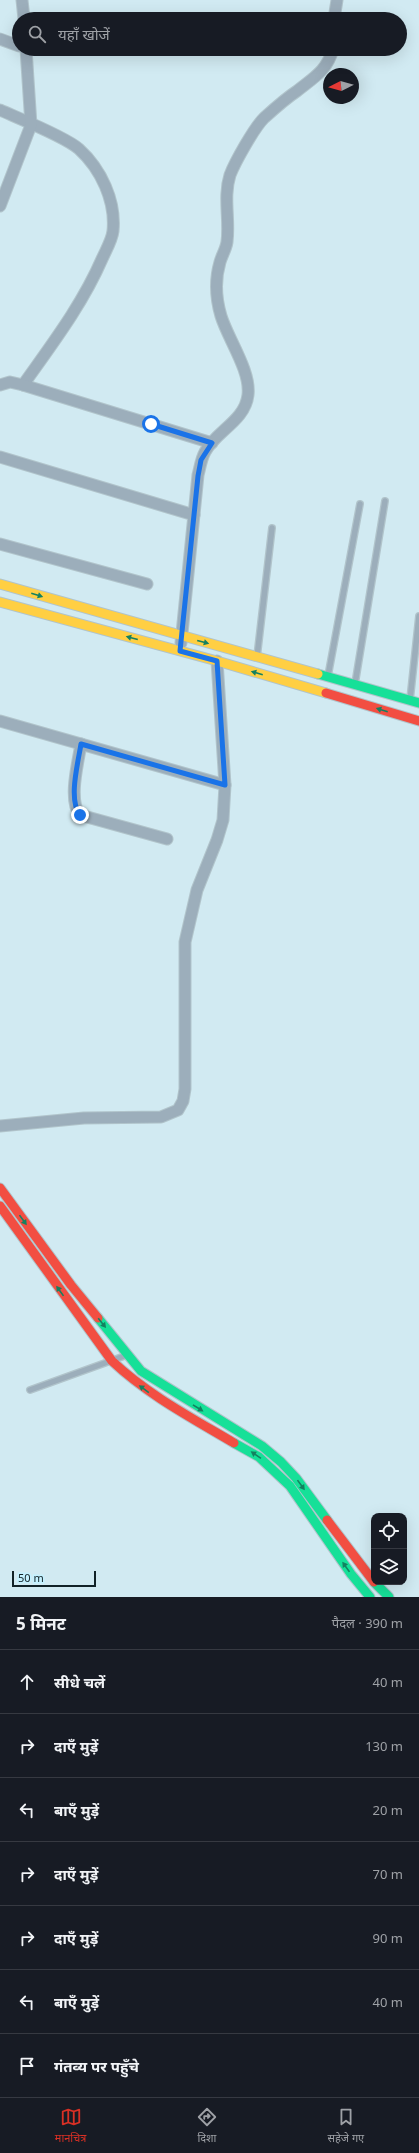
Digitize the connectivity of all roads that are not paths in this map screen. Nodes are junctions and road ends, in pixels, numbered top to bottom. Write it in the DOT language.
graph roads {
  1 [pos="22,0"];
  2 [pos="337,0"];
  3 [pos="23,12"];
  4 [pos="335,12"];
  5 [pos="0,39"];
  6 [pos="12,43"];
  7 [pos="26,56"];
  8 [pos="331,56"];
  9 [pos="0,110"];
  10 [pos="31,124"];
  11 [pos="0,206"];
  12 [pos="0,385"];
  13 [pos="23,385"];
  14 [pos="212,443"];
  15 [pos="0,457"];
  16 [pos="385,501"];
  17 [pos="360,504"];
  18 [pos="194,515"];
  19 [pos="272,528"];
  20 [pos="0,544"];
  21 [pos="0,584"];
  22 [pos="147,584"];
  23 [pos="0,602"];
  24 [pos="419,616"];
  25 [pos="182,636"];
  26 [pos="180,651"];
  27 [pos="257,657"];
  28 [pos="217,661"];
  29 [pos="328,676"];
  30 [pos="355,684"];
  31 [pos="415,701"];
  32 [pos="0,721"];
  33 [pos="419,721"];
  34 [pos="81,744"];
  35 [pos="225,785"];
  36 [pos="167,839"];
  37 [pos="0,1126"];
  38 [pos="0,1188"];
  39 [pos="0,1206"];
  40 [pos="128,1355"];
  41 [pos="112,1361"];
  42 [pos="30,1390"];
  43 [pos="371,1578"];
  44 [pos="377,1585"];
  45 [pos="370,1597"];
  46 [pos="389,1597"];
  1 -- 3 [label="street"];
  2 -- 4 [label="street"];
  5 -- 6 [label="street"];
  7 -- 10 [label="street"];
  8 -- 14 [label="street"];
  9 -- 10 [label="street"];
  10 -- 11 [label="street"];
  10 -- 13 [label="street"];
  12 -- 13 [label="street"];
  13 -- 14 [label="street"];
  14 -- 18 [label="street"];
  15 -- 18 [label="street"];
  16 -- 30 [label="lane"];
  17 -- 29 [label="lane"];
  18 -- 25 [label="street"];
  19 -- 27 [label="lane"];
  20 -- 22 [label="street"];
  21 -- 25 [label="street, one-way"];
  26 -- 23 [label="street, one-way"];
  24 -- 31 [label="lane"];
  25 -- 26 [label="street"];
  25 -- 27 [label="street, one-way"];
  26 -- 28 [label="street"];
  27 -- 29 [label="street"];
  33 -- 28 [label="street, one-way"];
  28 -- 35 [label="street"];
  29 -- 30 [label="street"];
  30 -- 31 [label="street"];
  32 -- 34 [label="street"];
  34 -- 35 [label="street"];
  34 -- 36 [label="street"];
  35 -- 37 [label="street"];
  38 -- 40 [label="street, one-way"];
  41 -- 39 [label="street, one-way"];
  40 -- 41 [label="lane"];
  40 -- 43 [label="street, one-way"];
  41 -- 42 [label="lane"];
  45 -- 41 [label="street, one-way"];
  44 -- 46 [label="street"];
}
